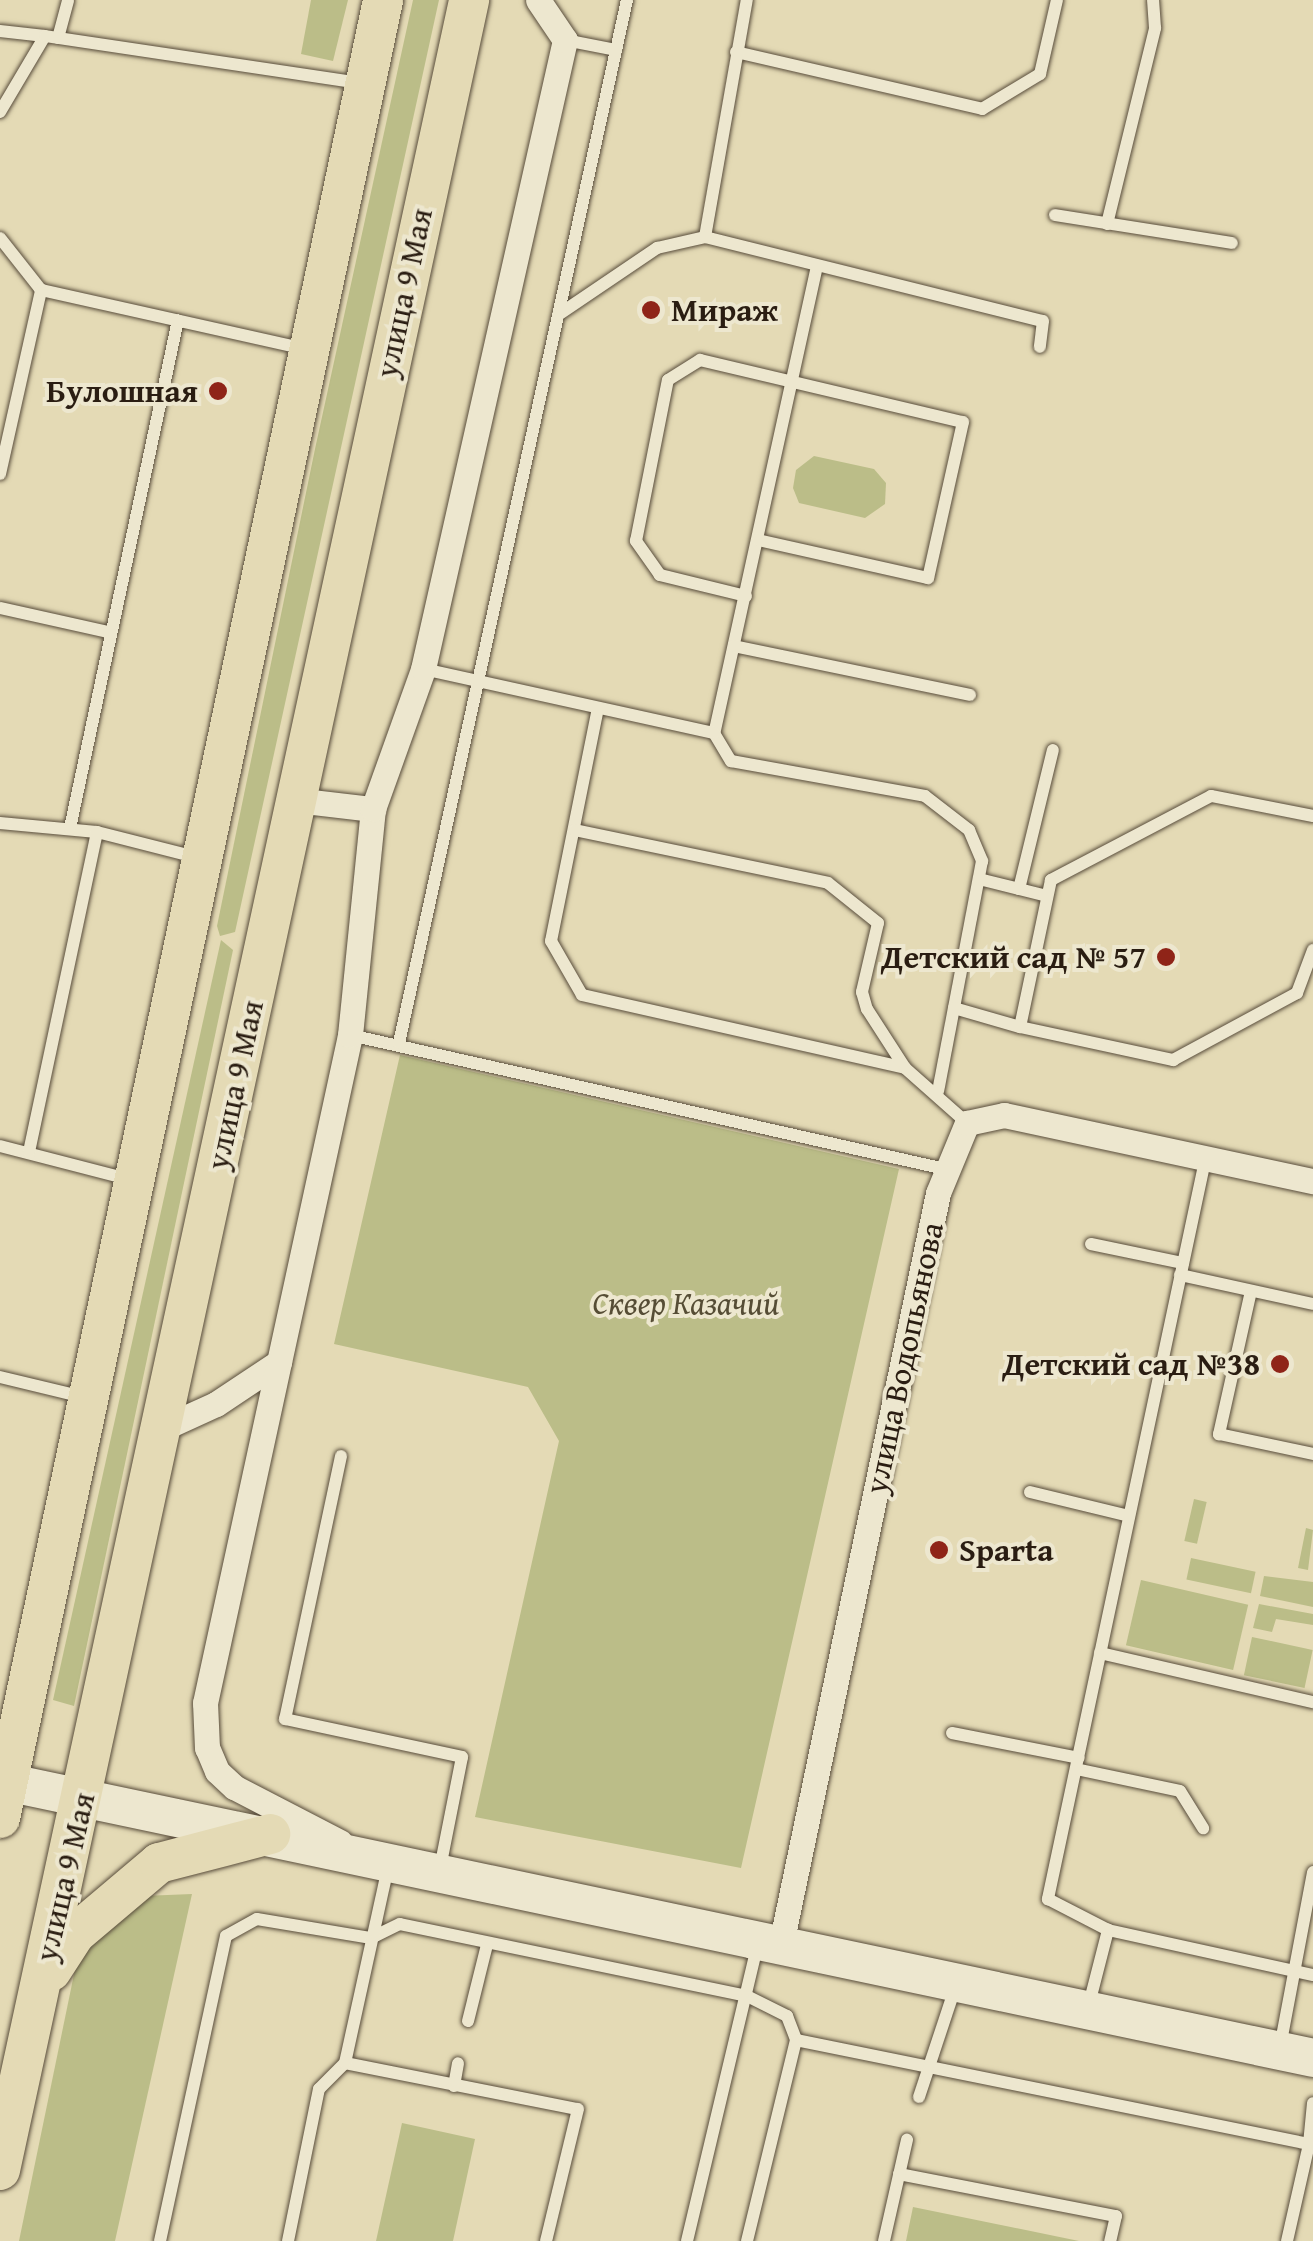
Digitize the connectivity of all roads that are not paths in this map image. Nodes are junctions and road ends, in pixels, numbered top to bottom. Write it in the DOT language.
graph roads {
  1 [pos="68,0"];
  2 [pos="383,0"];
  3 [pos="469,0"];
  4 [pos="538,0"];
  5 [pos="627,0"];
  6 [pos="747,0"];
  7 [pos="1057,0"];
  8 [pos="1153,0"];
  9 [pos="0,30"];
  10 [pos="51,38"];
  11 [pos="565,40"];
  12 [pos="616,50"];
  13 [pos="736,52"];
  14 [pos="365,84"];
  15 [pos="0,112"];
  16 [pos="1056,215"];
  17 [pos="1106,224"];
  18 [pos="704,237"];
  19 [pos="0,238"];
  20 [pos="1232,243"];
  21 [pos="817,266"];
  22 [pos="42,290"];
  23 [pos="558,316"];
  24 [pos="178,320"];
  25 [pos="1040,347"];
  26 [pos="307,350"];
  27 [pos="792,381"];
  28 [pos="0,474"];
  29 [pos="758,540"];
  30 [pos="746,596"];
  31 [pos="0,608"];
  32 [pos="108,632"];
  33 [pos="734,646"];
  34 [pos="423,669"];
  35 [pos="478,681"];
  36 [pos="970,695"];
  37 [pos="598,708"];
  38 [pos="714,733"];
  39 [pos="1053,750"];
  40 [pos="296,800"];
  41 [pos="374,809"];
  42 [pos="1313,816"];
  43 [pos="0,823"];
  44 [pos="70,828"];
  45 [pos="574,830"];
  46 [pos="97,832"];
  47 [pos="199,858"];
  48 [pos="978,880"];
  49 [pos="1019,889"];
  50 [pos="1047,896"];
  51 [pos="1313,950"];
  52 [pos="954,1008"];
  53 [pos="1020,1026"];
  54 [pos="350,1034"];
  55 [pos="399,1043"];
  56 [pos="904,1068"];
  57 [pos="938,1092"];
  58 [pos="967,1123"];
  59 [pos="0,1146"];
  60 [pos="29,1152"];
  61 [pos="1206,1156"];
  62 [pos="945,1169"];
  63 [pos="131,1180"];
  64 [pos="1313,1181"];
  65 [pos="1092,1244"];
  66 [pos="1182,1269"];
  67 [pos="1251,1291"];
  68 [pos="1313,1304"];
  69 [pos="279,1362"];
  70 [pos="0,1377"];
  71 [pos="85,1397"];
  72 [pos="161,1429"];
  73 [pos="1313,1454"];
  74 [pos="341,1456"];
  75 [pos="1030,1492"];
  76 [pos="1129,1516"];
  77 [pos="1100,1653"];
  78 [pos="1313,1702"];
  79 [pos="952,1734"];
  80 [pos="1078,1763"];
  81 [pos="2,1794"];
  82 [pos="83,1797"];
  83 [pos="1202,1828"];
  84 [pos="270,1834"];
  85 [pos="376,1857"];
  86 [pos="440,1870"];
  87 [pos="1313,1872"];
  88 [pos="1108,1930"];
  89 [pos="371,1938"];
  90 [pos="770,1941"];
  91 [pos="487,1945"];
  92 [pos="1292,1970"];
  93 [pos="1313,1975"];
  94 [pos="957,1981"];
  95 [pos="38,1992"];
  96 [pos="746,1996"];
  97 [pos="1088,2011"];
  98 [pos="468,2022"];
  99 [pos="796,2040"];
  100 [pos="1296,2054"];
  101 [pos="345,2063"];
  102 [pos="458,2063"];
  103 [pos="926,2069"];
  104 [pos="454,2086"];
  105 [pos="919,2096"];
  106 [pos="1313,2103"];
  107 [pos="1312,2118"];
  108 [pos="907,2140"];
  109 [pos="1309,2144"];
  110 [pos="0,2170"];
  111 [pos="899,2174"];
  112 [pos="160,2241"];
  113 [pos="288,2241"];
  114 [pos="546,2241"];
  115 [pos="686,2241"];
  116 [pos="747,2241"];
  117 [pos="884,2241"];
  118 [pos="1110,2241"];
  119 [pos="1288,2241"];
  1 -- 10 [label="lane"];
  2 -- 14 [label="main road"];
  3 -- 40 [label="main road, улица 9 Мая"];
  4 -- 11 [label="street"];
  5 -- 12 [label="lane"];
  6 -- 13 [label="lane"];
  7 -- 13 [label="lane"];
  8 -- 17 [label="lane"];
  9 -- 10 [label="lane"];
  10 -- 14 [label="lane"];
  10 -- 15 [label="lane"];
  11 -- 12 [label="lane"];
  11 -- 34 [label="street"];
  12 -- 23 [label="lane"];
  13 -- 18 [label="lane"];
  14 -- 26 [label="main road"];
  16 -- 17 [label="lane"];
  17 -- 20 [label="lane"];
  18 -- 21 [label="lane"];
  18 -- 23 [label="lane"];
  19 -- 22 [label="lane"];
  21 -- 25 [label="lane"];
  21 -- 27 [label="lane"];
  22 -- 24 [label="lane"];
  22 -- 28 [label="lane"];
  23 -- 35 [label="lane"];
  24 -- 26 [label="lane"];
  24 -- 32 [label="lane"];
  26 -- 47 [label="main road"];
  27 -- 29 [label="lane"];
  27 -- 29 [label="lane"];
  27 -- 30 [label="lane"];
  29 -- 30 [label="lane"];
  30 -- 33 [label="lane"];
  31 -- 32 [label="lane"];
  32 -- 44 [label="lane"];
  33 -- 36 [label="lane"];
  33 -- 38 [label="lane"];
  34 -- 35 [label="lane"];
  34 -- 41 [label="street"];
  35 -- 37 [label="lane"];
  35 -- 55 [label="lane"];
  37 -- 38 [label="lane"];
  37 -- 45 [label="lane"];
  38 -- 48 [label="lane"];
  39 -- 49 [label="lane"];
  40 -- 41 [label="street"];
  40 -- 72 [label="main road, улица 9 Мая"];
  41 -- 54 [label="street"];
  42 -- 50 [label="lane"];
  43 -- 44 [label="lane"];
  44 -- 46 [label="lane"];
  45 -- 56 [label="lane"];
  45 -- 56 [label="lane"];
  46 -- 47 [label="lane"];
  46 -- 60 [label="lane"];
  47 -- 63 [label="main road"];
  48 -- 49 [label="lane"];
  48 -- 52 [label="lane"];
  49 -- 50 [label="lane"];
  50 -- 53 [label="lane"];
  51 -- 53 [label="lane"];
  52 -- 53 [label="lane"];
  52 -- 57 [label="lane"];
  54 -- 55 [label="lane"];
  54 -- 69 [label="street"];
  55 -- 62 [label="lane"];
  56 -- 57 [label="lane"];
  57 -- 58 [label="lane"];
  58 -- 61 [label="street"];
  58 -- 62 [label="street, улица Водопьянова"];
  59 -- 60 [label="lane"];
  60 -- 63 [label="lane"];
  61 -- 64 [label="street"];
  61 -- 66 [label="lane"];
  62 -- 90 [label="street, улица Водопьянова"];
  63 -- 71 [label="main road"];
  65 -- 66 [label="lane"];
  66 -- 67 [label="lane"];
  66 -- 76 [label="lane"];
  67 -- 68 [label="lane"];
  67 -- 73 [label="lane"];
  69 -- 72 [label="street"];
  69 -- 85 [label="street"];
  70 -- 71 [label="lane"];
  71 -- 81 [label="main road"];
  72 -- 82 [label="main road, улица 9 Мая"];
  74 -- 86 [label="lane"];
  75 -- 76 [label="lane"];
  76 -- 77 [label="lane"];
  77 -- 78 [label="lane"];
  77 -- 80 [label="lane"];
  79 -- 80 [label="lane"];
  80 -- 83 [label="lane"];
  80 -- 88 [label="lane"];
  81 -- 82 [label="street"];
  82 -- 84 [label="street"];
  82 -- 95 [label="main road, улица 9 Мая"];
  84 -- 85 [label="street"];
  84 -- 95 [label="main road"];
  85 -- 86 [label="street"];
  85 -- 89 [label="lane"];
  86 -- 90 [label="street"];
  87 -- 92 [label="lane"];
  88 -- 92 [label="lane"];
  88 -- 97 [label="lane"];
  89 -- 91 [label="lane"];
  89 -- 101 [label="lane"];
  89 -- 112 [label="lane"];
  90 -- 94 [label="street"];
  90 -- 96 [label="lane"];
  91 -- 96 [label="lane"];
  91 -- 98 [label="lane"];
  92 -- 93 [label="lane"];
  92 -- 100 [label="lane"];
  94 -- 97 [label="street"];
  94 -- 103 [label="lane"];
  95 -- 110 [label="main road, улица 9 Мая"];
  96 -- 99 [label="lane"];
  96 -- 115 [label="lane"];
  97 -- 100 [label="street"];
  99 -- 103 [label="lane"];
  99 -- 116 [label="lane"];
  101 -- 104 [label="lane"];
  101 -- 113 [label="lane"];
  102 -- 104 [label="lane"];
  103 -- 105 [label="lane"];
  103 -- 109 [label="lane"];
  104 -- 114 [label="lane"];
  106 -- 107 [label="lane"];
  107 -- 109 [label="lane"];
  108 -- 111 [label="lane"];
  109 -- 119 [label="lane"];
  111 -- 117 [label="lane"];
  111 -- 118 [label="lane"];
}
